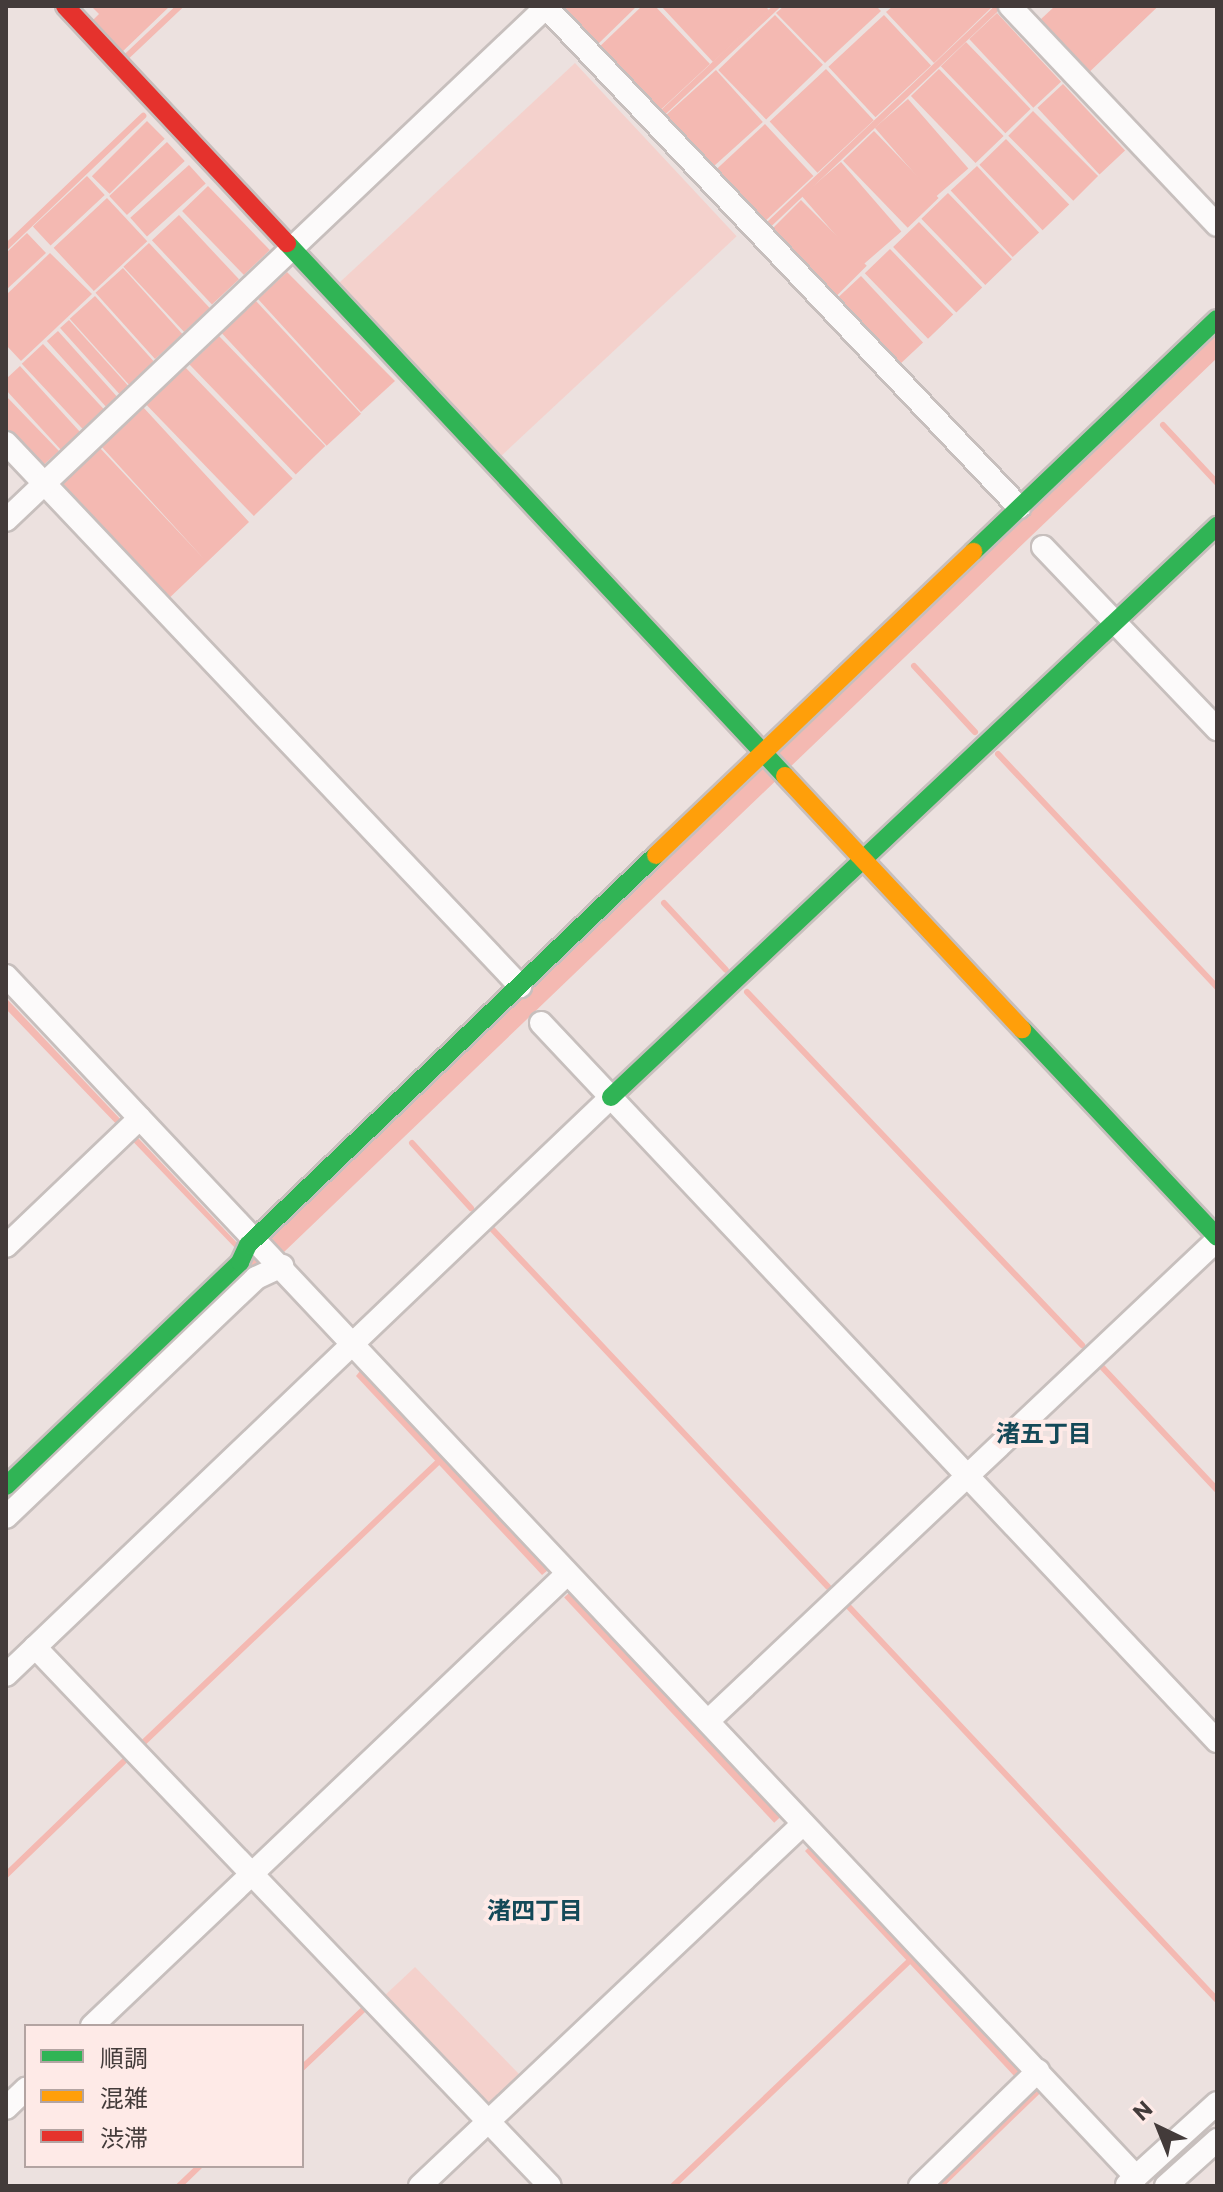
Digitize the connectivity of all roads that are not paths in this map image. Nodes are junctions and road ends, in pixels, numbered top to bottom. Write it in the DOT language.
graph roads {
  1 [pos="65,6"];
  2 [pos="546,6"];
  3 [pos="1010,6"];
  4 [pos="1217,225"];
  5 [pos="293,247"];
  6 [pos="1217,319"];
  7 [pos="6,443"];
  8 [pos="45,484"];
  9 [pos="1019,507"];
  10 [pos="6,520"];
  11 [pos="1217,526"];
  12 [pos="1043,547"];
  13 [pos="1114,622"];
  14 [pos="1217,729"];
  15 [pos="764,751"];
  16 [pos="862,861"];
  17 [pos="6,976"];
  18 [pos="520,986"];
  19 [pos="541,1023"];
  20 [pos="611,1097"];
  21 [pos="132,1126"];
  22 [pos="1217,1236"];
  23 [pos="252,1242"];
  24 [pos="6,1246"];
  25 [pos="280,1264"];
  26 [pos="354,1341"];
  27 [pos="965,1474"];
  28 [pos="6,1486"];
  29 [pos="6,1517"];
  30 [pos="567,1574"];
  31 [pos="35,1647"];
  32 [pos="6,1675"];
  33 [pos="708,1721"];
  34 [pos="1217,1741"];
  35 [pos="803,1824"];
  36 [pos="252,1873"];
  37 [pos="94,2024"];
  38 [pos="1038,2071"];
  39 [pos="24,2091"];
  40 [pos="1217,2103"];
  41 [pos="6,2108"];
  42 [pos="488,2121"];
  43 [pos="1217,2140"];
  44 [pos="1131,2181"];
  45 [pos="420,2186"];
  46 [pos="550,2186"];
  47 [pos="920,2186"];
  48 [pos="1166,2186"];
  1 -- 5 [label="street"];
  2 -- 5 [label="street"];
  2 -- 9 [label="street"];
  3 -- 4 [label="street"];
  5 -- 8 [label="street"];
  5 -- 15 [label="street"];
  6 -- 9 [label="street"];
  7 -- 8 [label="street"];
  8 -- 10 [label="street"];
  8 -- 18 [label="street"];
  9 -- 15 [label="street"];
  11 -- 13 [label="street"];
  12 -- 13 [label="street"];
  13 -- 14 [label="street"];
  13 -- 16 [label="street"];
  15 -- 16 [label="street"];
  15 -- 18 [label="street"];
  16 -- 20 [label="street"];
  16 -- 22 [label="street"];
  17 -- 21 [label="street"];
  18 -- 23 [label="street"];
  19 -- 20 [label="street"];
  20 -- 26 [label="street"];
  20 -- 27 [label="street"];
  21 -- 23 [label="street"];
  21 -- 24 [label="street"];
  22 -- 27 [label="street"];
  23 -- 25 [label="street"];
  23 -- 28 [label="street"];
  25 -- 26 [label="street"];
  25 -- 29 [label="street"];
  26 -- 30 [label="street"];
  26 -- 31 [label="street"];
  27 -- 33 [label="street"];
  27 -- 34 [label="street"];
  30 -- 33 [label="street"];
  30 -- 36 [label="street"];
  31 -- 32 [label="street"];
  31 -- 36 [label="street"];
  33 -- 35 [label="street"];
  35 -- 38 [label="street"];
  35 -- 42 [label="street"];
  36 -- 37 [label="street"];
  36 -- 42 [label="street"];
  38 -- 44 [label="street"];
  38 -- 47 [label="street"];
  39 -- 41 [label="street"];
  40 -- 44 [label="street"];
  42 -- 45 [label="street"];
  42 -- 46 [label="street"];
  43 -- 48 [label="street"];
}
